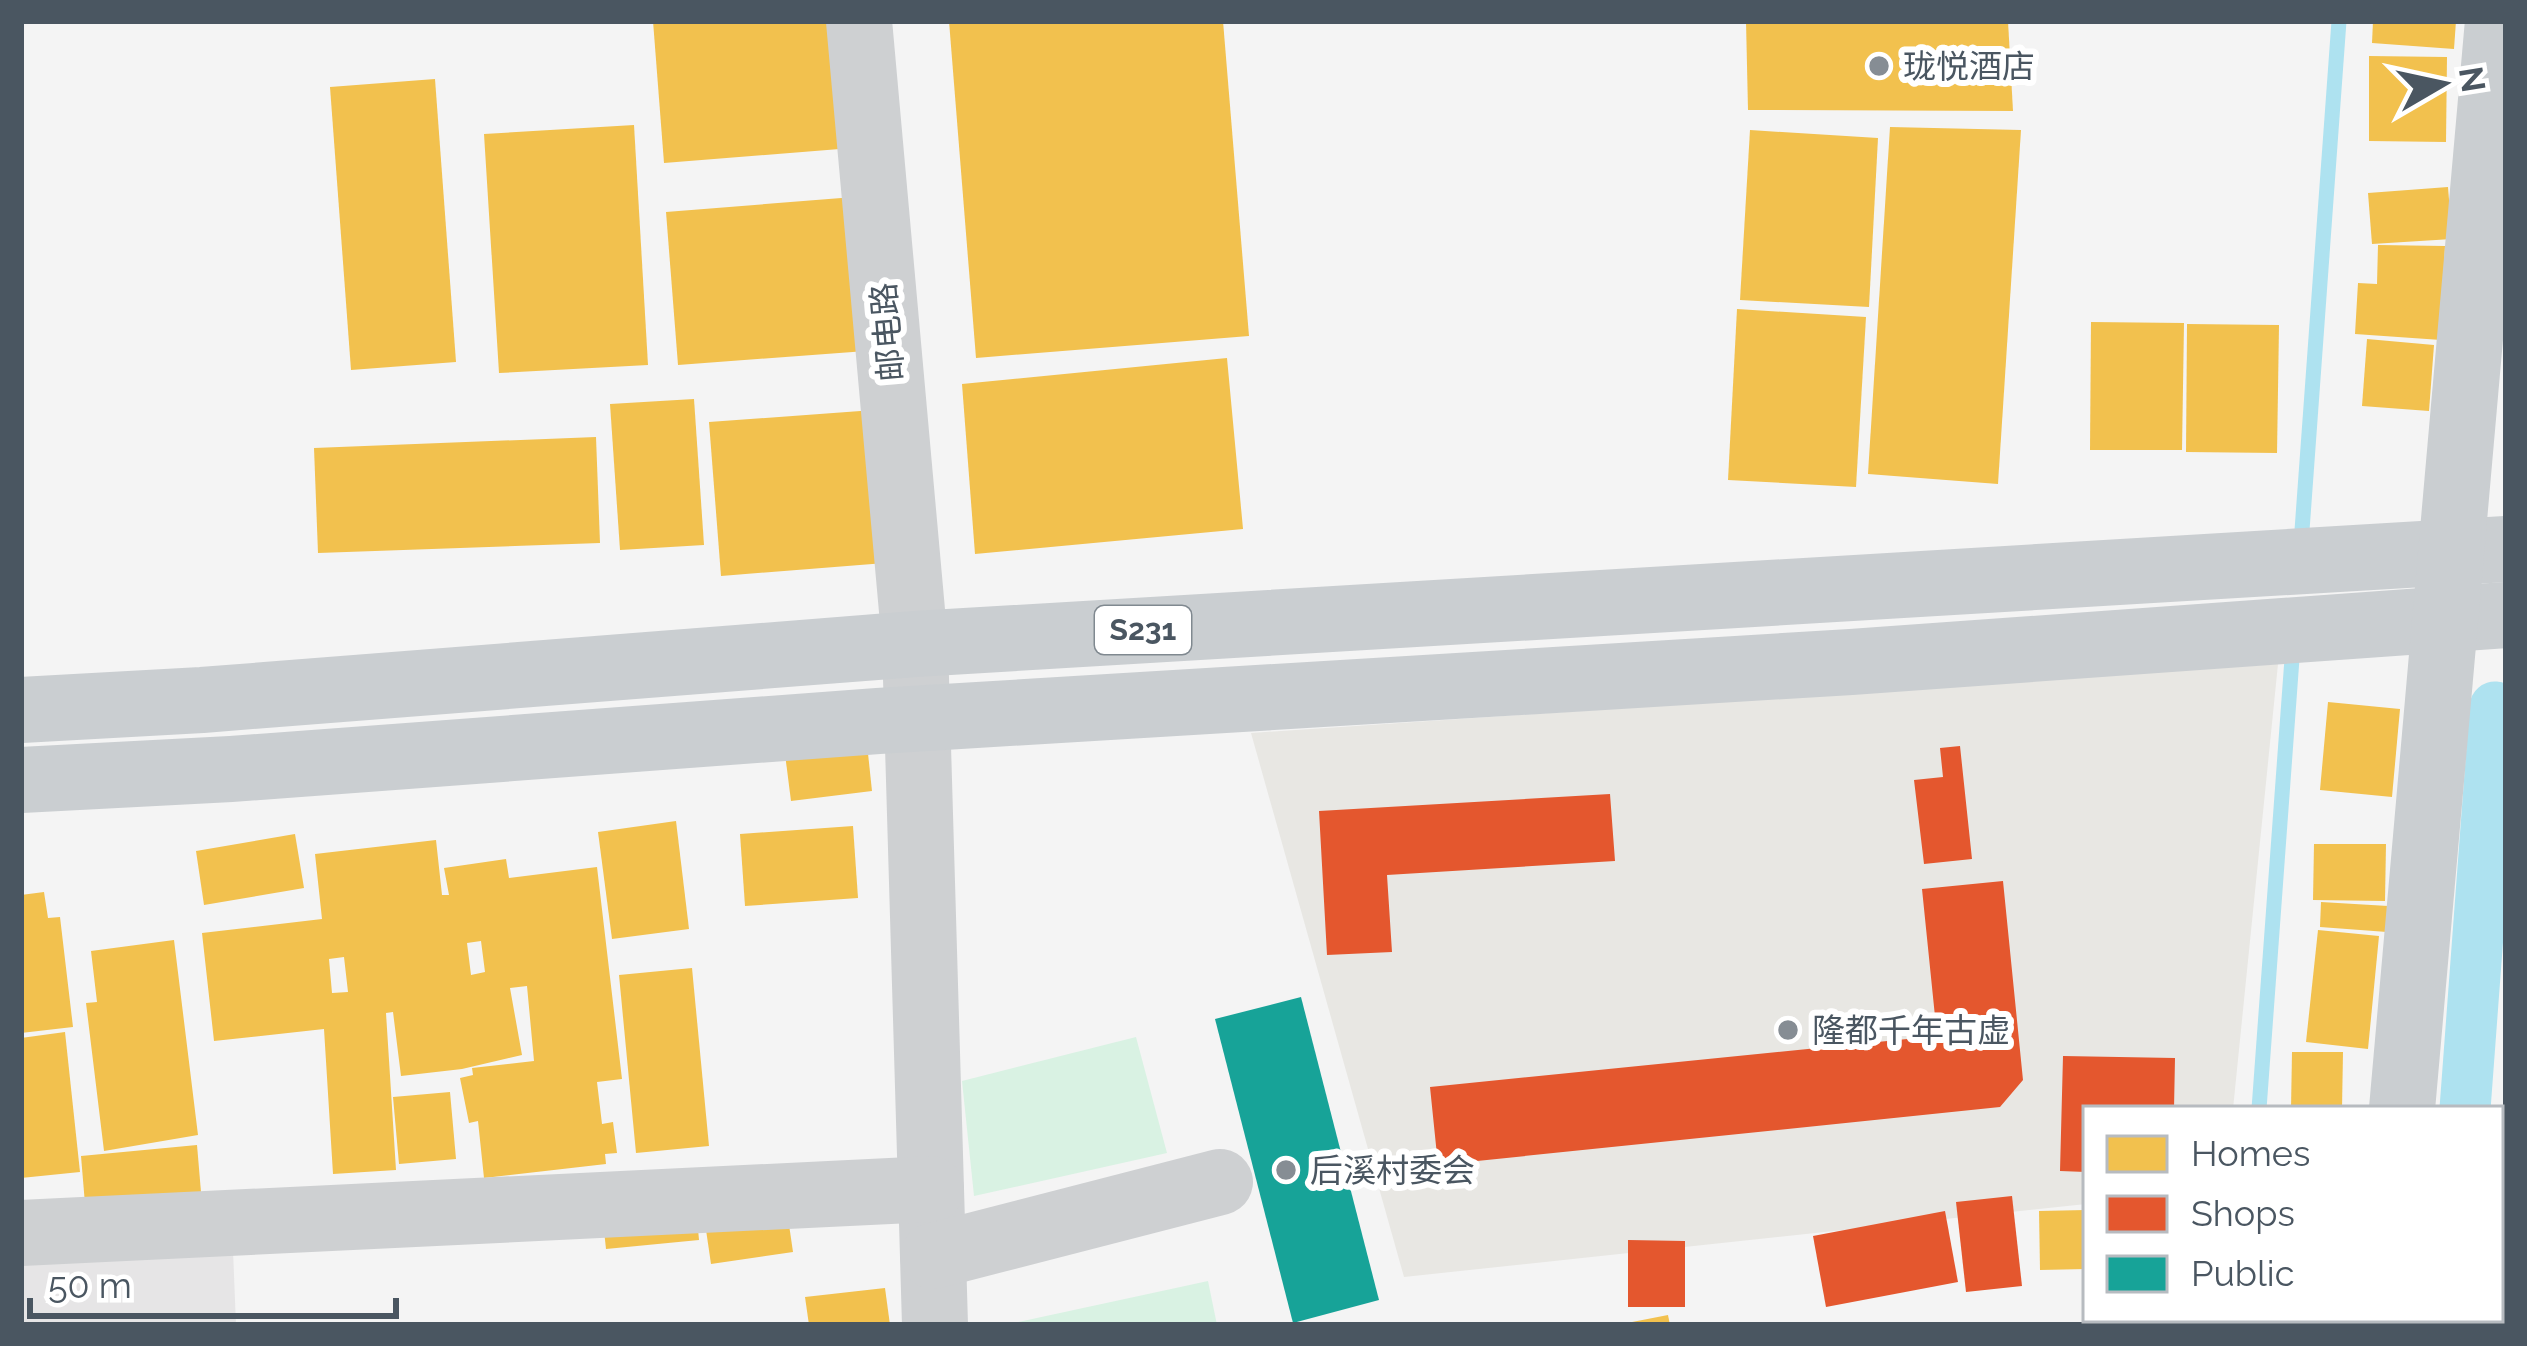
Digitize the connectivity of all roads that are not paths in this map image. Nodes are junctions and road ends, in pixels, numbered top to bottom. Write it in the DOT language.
graph roads {
  1 [pos="859,21"];
  2 [pos="2498,21"];
  3 [pos="2478,550"];
  4 [pos="2475,617"];
  5 [pos="915,644"];
  6 [pos="21,710"];
  7 [pos="917,718"];
  8 [pos="21,780"];
  9 [pos="2402,1106"];
  10 [pos="1220,1182"];
  11 [pos="931,1189"];
  12 [pos="21,1233"];
  13 [pos="933,1256"];
  14 [pos="935,1325"];
  1 -- 5 [label="street, 邮电路"];
  2 -- 3 [label="main road"];
  3 -- 4 [label="main road"];
  3 -- 5 [label="main road, S231"];
  4 -- 7 [label="main road, S231"];
  4 -- 9 [label="main road"];
  5 -- 6 [label="main road, S231"];
  5 -- 7 [label="street, 邮电路"];
  7 -- 8 [label="main road, S231"];
  7 -- 11 [label="street, 邮电路"];
  10 -- 13 [label="street"];
  11 -- 12 [label="street"];
  11 -- 13 [label="street, 邮电路"];
  13 -- 14 [label="street, 邮电路"];
}
